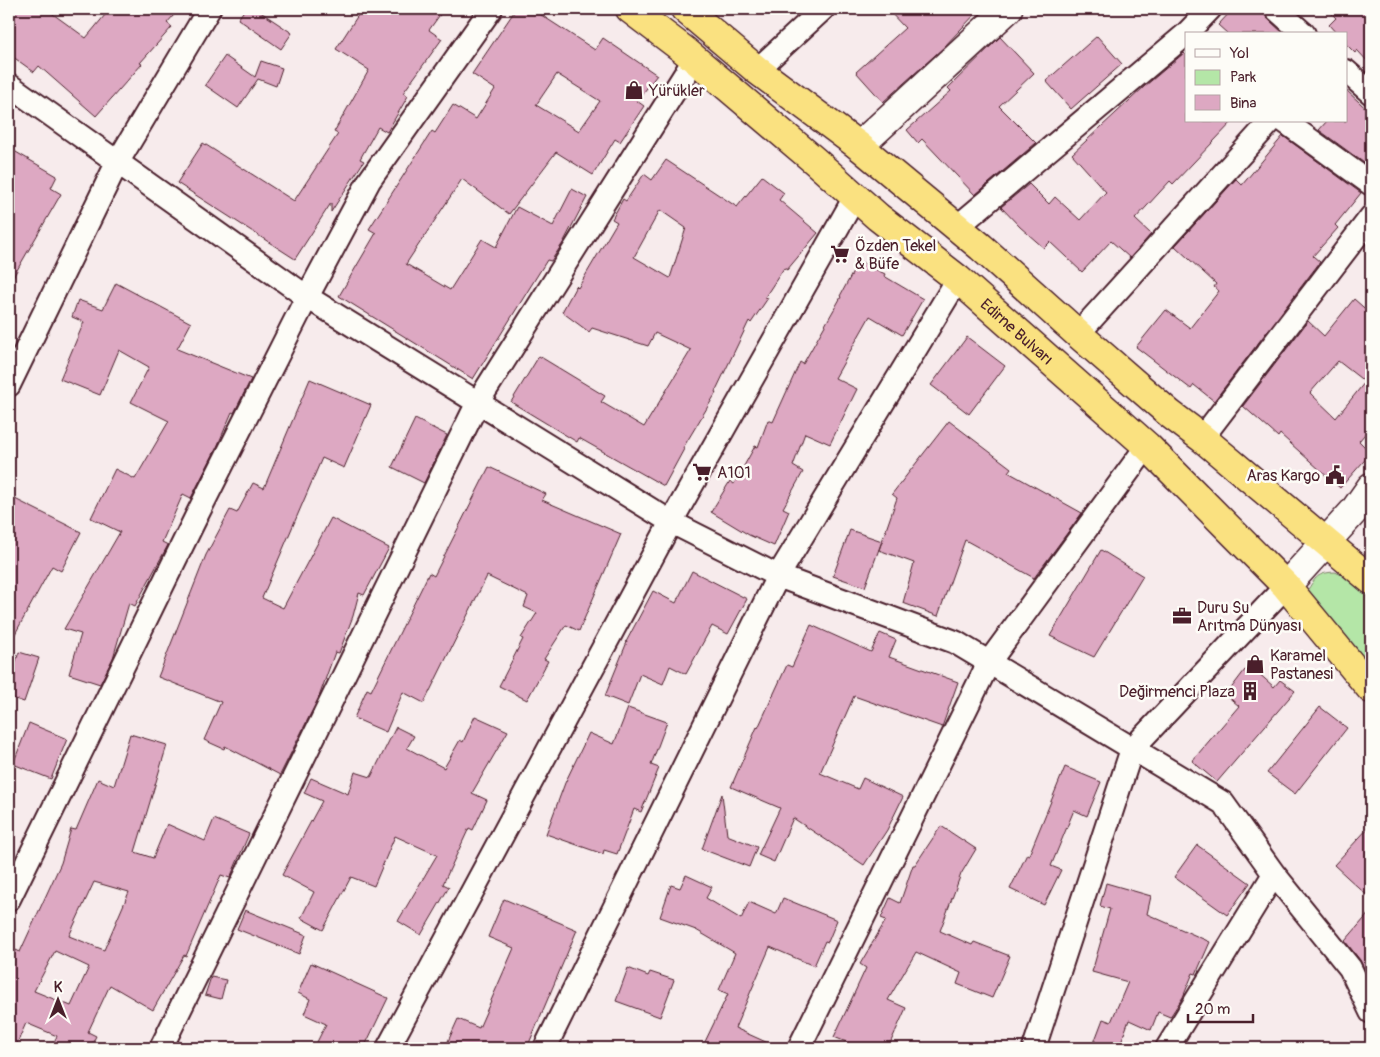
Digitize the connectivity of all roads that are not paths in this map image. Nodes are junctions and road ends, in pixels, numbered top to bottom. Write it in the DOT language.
graph roads {
  1 [pos="209,9"];
  2 [pos="491,9"];
  3 [pos="630,9"];
  4 [pos="685,9"];
  5 [pos="823,9"];
  6 [pos="1008,9"];
  7 [pos="1210,9"];
  8 [pos="1276,9"];
  9 [pos="1189,32"];
  10 [pos="1302,32"];
  11 [pos="1185,36"];
  12 [pos="694,60"];
  13 [pos="757,70"];
  14 [pos="1348,73"];
  15 [pos="9,84"];
  16 [pos="1371,93"];
  17 [pos="1271,122"];
  18 [pos="1285,122"];
  19 [pos="859,146"];
  20 [pos="117,163"];
  21 [pos="1371,184"];
  22 [pos="855,197"];
  23 [pos="1371,217"];
  24 [pos="957,228"];
  25 [pos="958,280"];
  26 [pos="307,297"];
  27 [pos="1078,334"];
  28 [pos="14,359"];
  29 [pos="9,385"];
  30 [pos="478,402"];
  31 [pos="1202,438"];
  32 [pos="1147,446"];
  33 [pos="1371,487"];
  34 [pos="671,522"];
  35 [pos="1325,542"];
  36 [pos="778,576"];
  37 [pos="1371,580"];
  38 [pos="1286,586"];
  39 [pos="989,662"];
  40 [pos="1371,690"];
  41 [pos="1132,749"];
  42 [pos="1274,874"];
  43 [pos="9,899"];
  44 [pos="1371,1012"];
  45 [pos="161,1048"];
  46 [pos="388,1048"];
  47 [pos="545,1048"];
  48 [pos="799,1048"];
  49 [pos="1034,1048"];
  50 [pos="1167,1048"];
  1 -- 20 [label="street"];
  2 -- 26 [label="street"];
  3 -- 12 [label="highway, Edirne Bulvarı"];
  4 -- 13 [label="highway"];
  5 -- 13 [label="street"];
  6 -- 19 [label="street"];
  7 -- 9 [label="street"];
  8 -- 10 [label="street"];
  11 -- 24 [label="street"];
  12 -- 22 [label="highway, Edirne Bulvarı"];
  12 -- 30 [label="street"];
  13 -- 19 [label="highway"];
  14 -- 16 [label="street"];
  15 -- 20 [label="street"];
  17 -- 27 [label="street"];
  18 -- 21 [label="street"];
  19 -- 24 [label="highway"];
  20 -- 26 [label="street"];
  20 -- 28 [label="street"];
  22 -- 25 [label="highway, Edirne Bulvarı"];
  22 -- 34 [label="street"];
  23 -- 31 [label="street"];
  24 -- 27 [label="highway"];
  25 -- 32 [label="highway, Edirne Bulvarı"];
  25 -- 36 [label="street"];
  26 -- 30 [label="street"];
  26 -- 43 [label="street"];
  27 -- 31 [label="highway"];
  28 -- 29 [label="street"];
  30 -- 34 [label="street"];
  30 -- 45 [label="street"];
  31 -- 35 [label="highway"];
  32 -- 38 [label="highway, Edirne Bulvarı"];
  32 -- 39 [label="street"];
  33 -- 35 [label="street"];
  34 -- 36 [label="street"];
  34 -- 46 [label="street"];
  35 -- 37 [label="highway"];
  35 -- 38 [label="street"];
  36 -- 39 [label="street"];
  36 -- 47 [label="street"];
  38 -- 40 [label="highway, Edirne Bulvarı"];
  38 -- 41 [label="street"];
  39 -- 41 [label="street"];
  39 -- 48 [label="street"];
  41 -- 42 [label="street"];
  41 -- 49 [label="street"];
  42 -- 44 [label="street"];
  42 -- 50 [label="street"];
}
